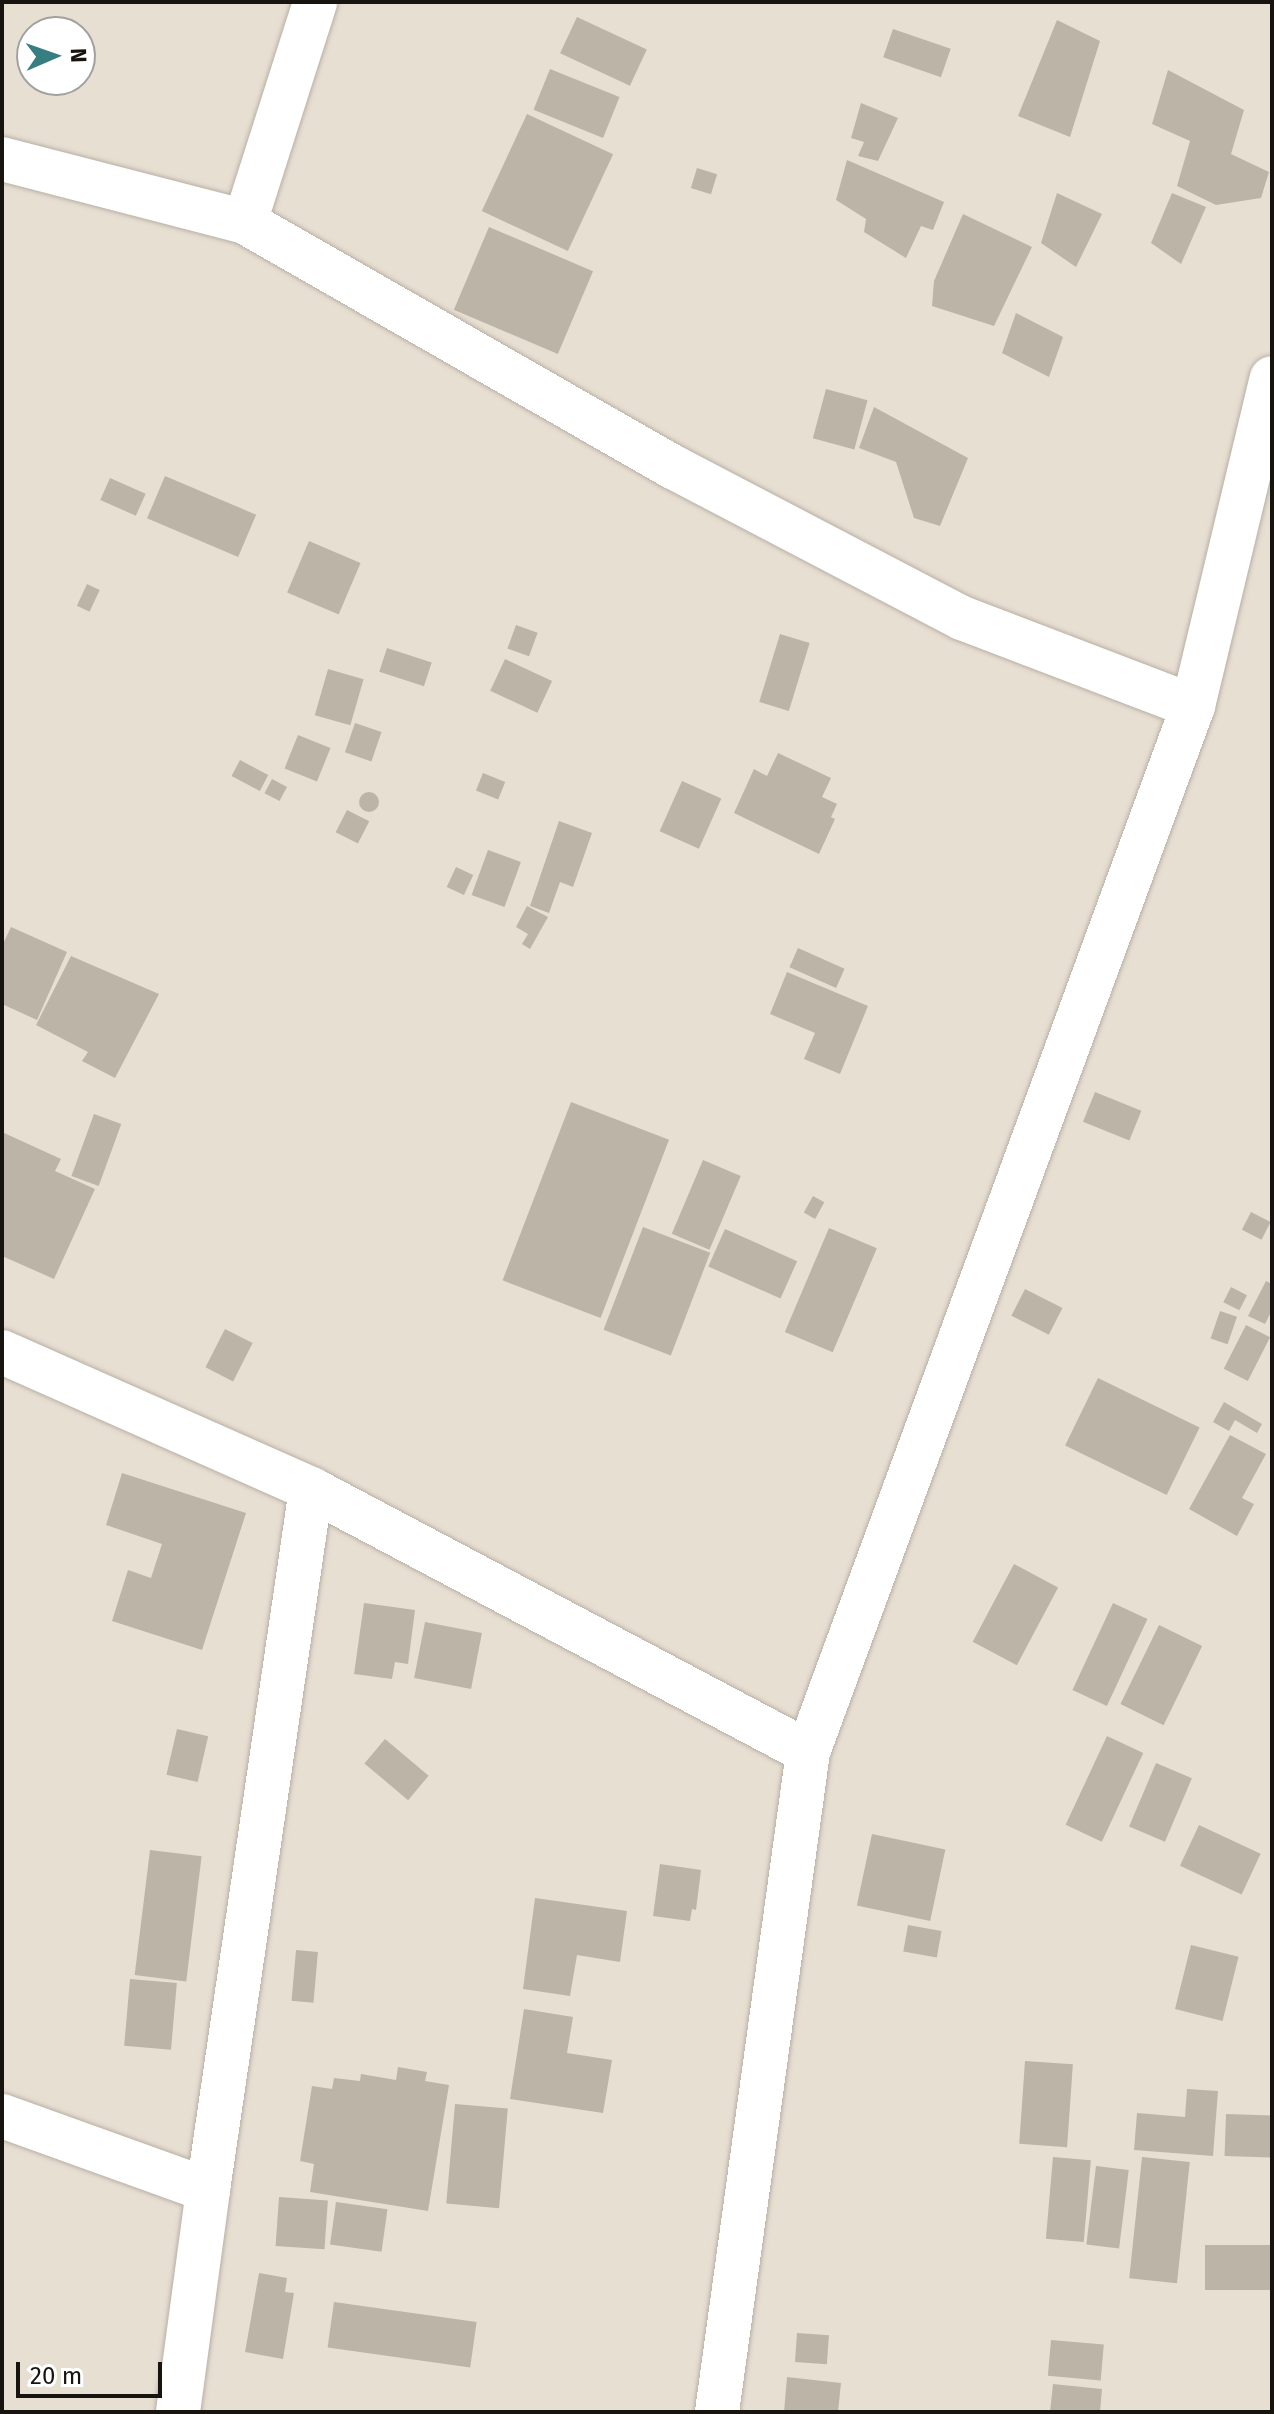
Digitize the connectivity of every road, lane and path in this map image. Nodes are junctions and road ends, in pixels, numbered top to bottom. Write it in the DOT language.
graph roads {
  1 [pos="315,2"];
  2 [pos="2,159"];
  3 [pos="245,222"];
  4 [pos="1272,378"];
  5 [pos="1193,706"];
  6 [pos="2,1352"];
  7 [pos="311,1489"];
  8 [pos="808,1752"];
  9 [pos="2,2116"];
  10 [pos="208,2190"];
  11 [pos="178,2412"];
  12 [pos="717,2412"];
  1 -- 3 [label="street"];
  2 -- 3 [label="street"];
  3 -- 5 [label="street"];
  4 -- 5 [label="street"];
  5 -- 8 [label="street"];
  6 -- 7 [label="street"];
  7 -- 8 [label="street"];
  7 -- 10 [label="street"];
  8 -- 12 [label="street"];
  9 -- 10 [label="street"];
  10 -- 11 [label="street"];
}
